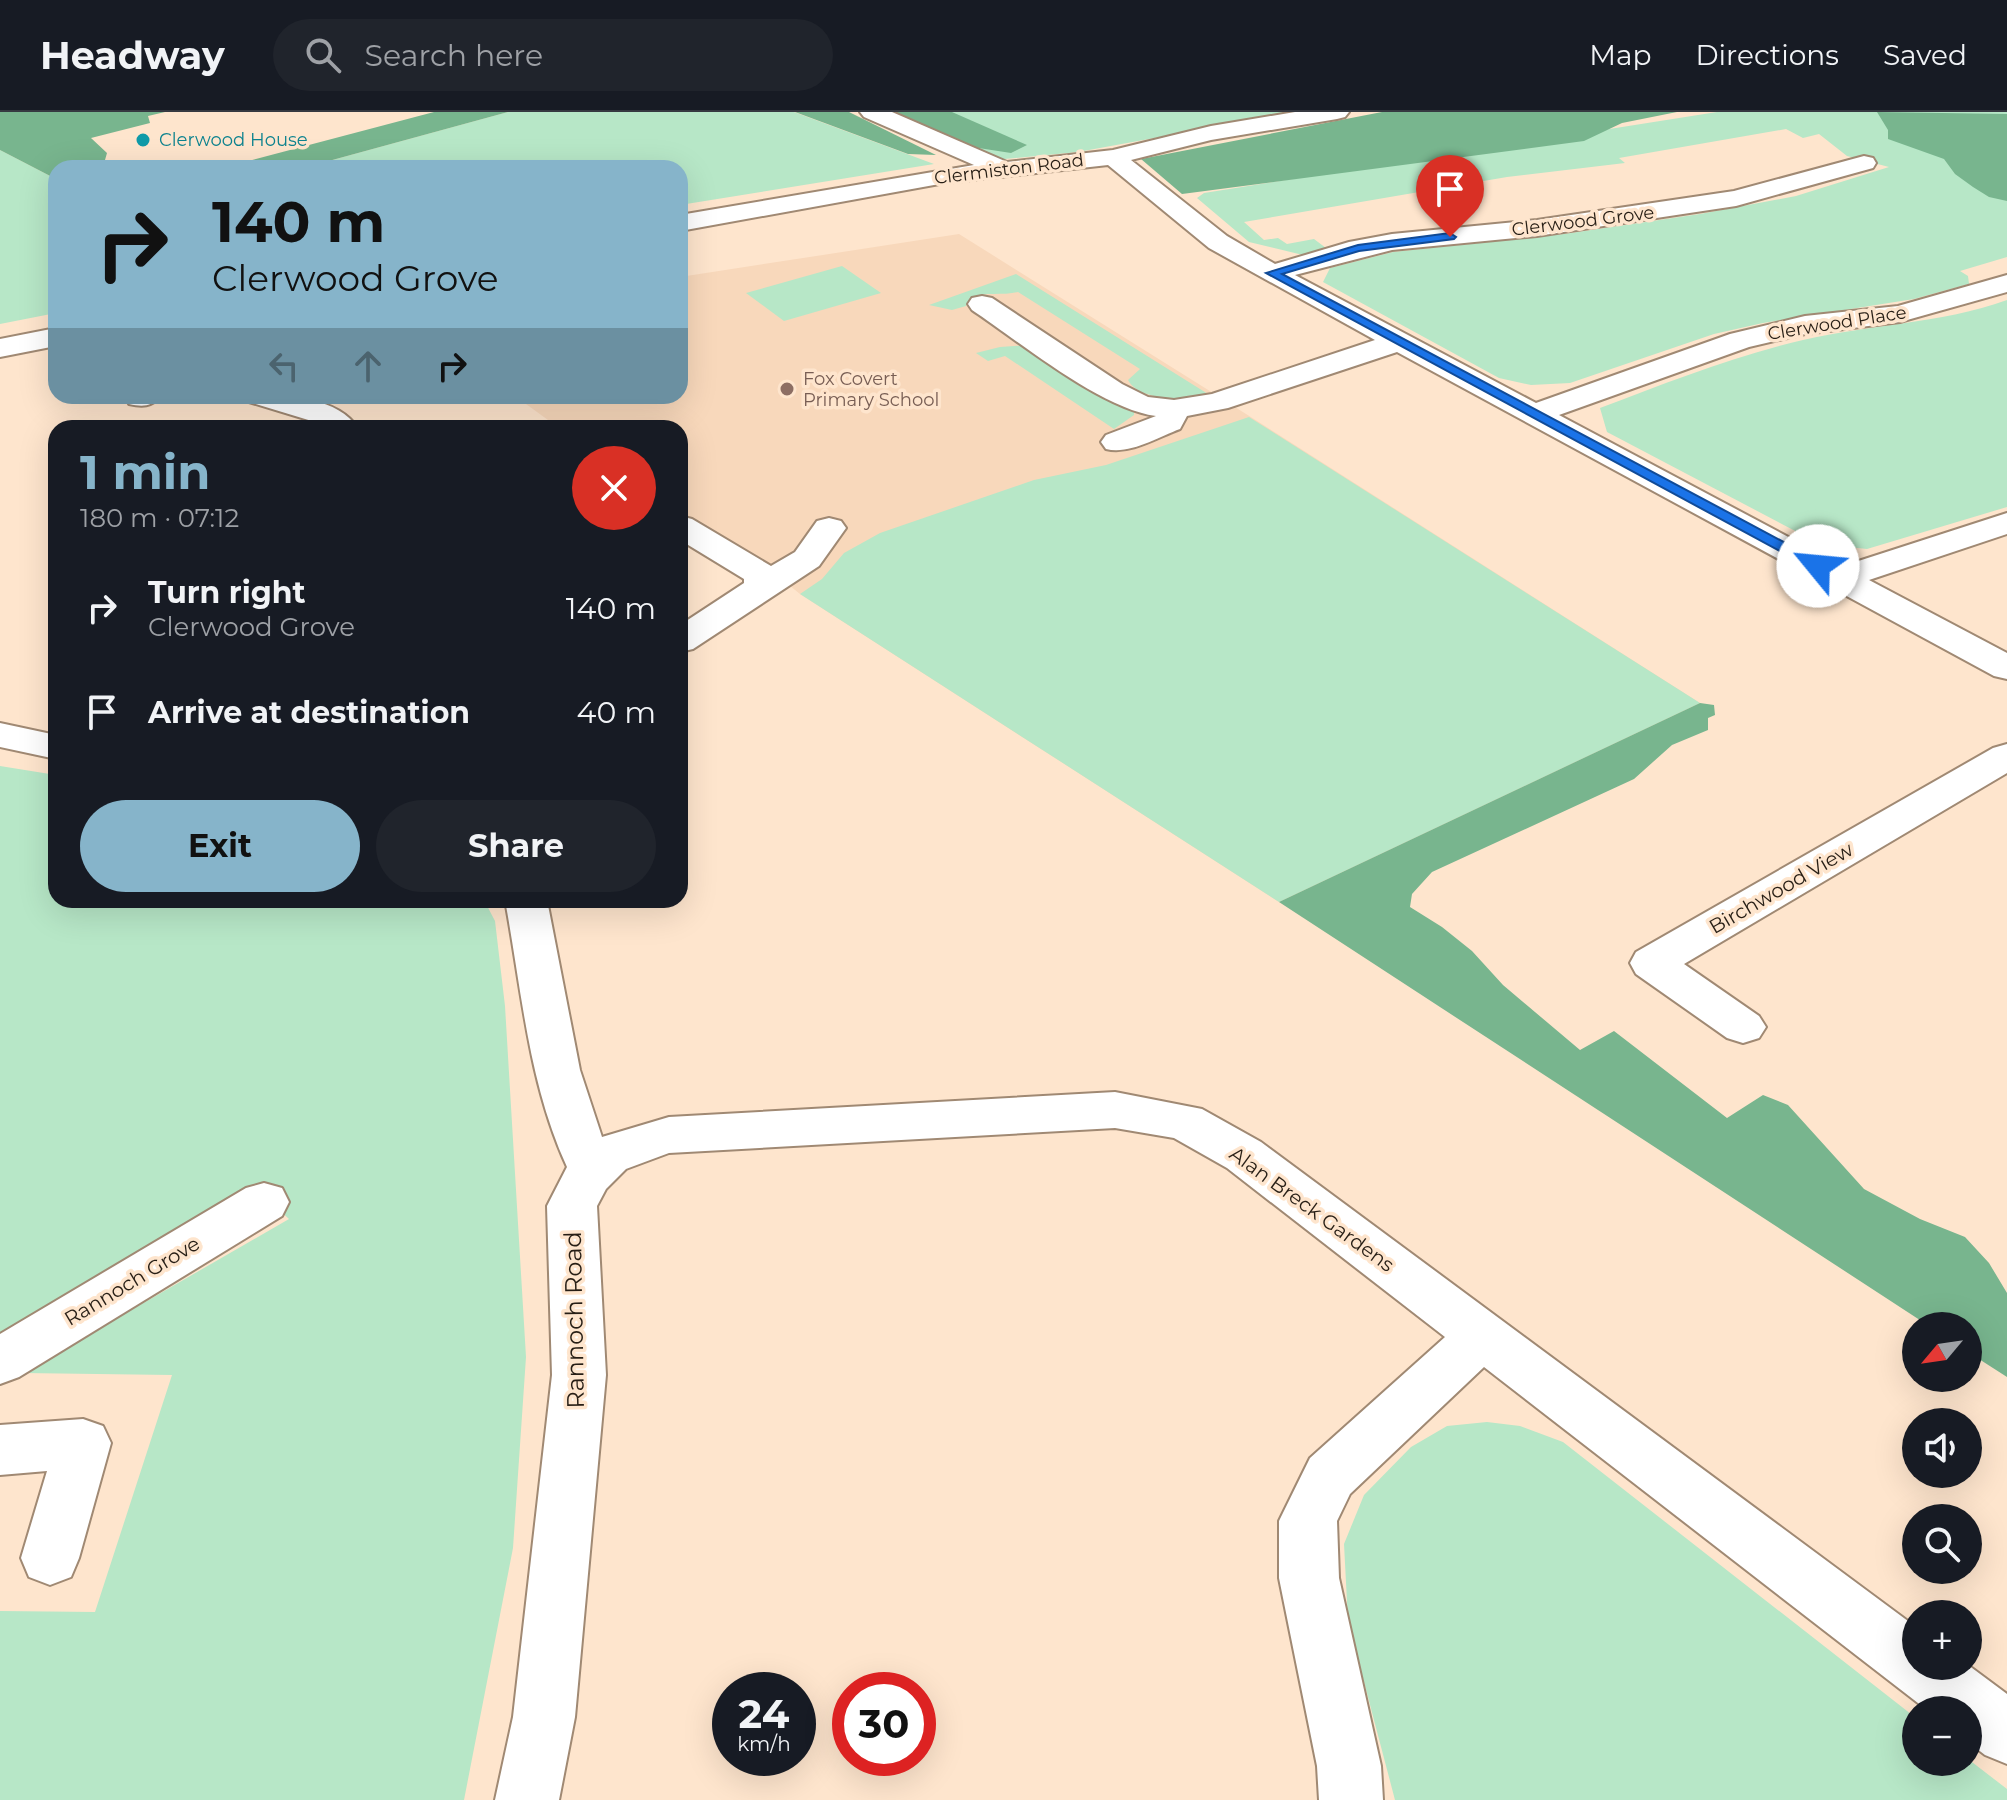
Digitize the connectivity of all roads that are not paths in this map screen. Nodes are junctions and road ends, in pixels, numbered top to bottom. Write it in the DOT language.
graph roads {
  1 [pos="872,112"];
  2 [pos="1337,112"];
  3 [pos="1113,157"];
  4 [pos="1847,165"];
  5 [pos="1001,168"];
  6 [pos="688,222"];
  7 [pos="1272,273"];
  8 [pos="1999,280"];
  9 [pos="982,304"];
  10 [pos="48,339"];
  11 [pos="1397,342"];
  12 [pos="0,348"];
  13 [pos="286,404"];
  14 [pos="1174,409"];
  15 [pos="1533,414"];
  16 [pos="332,420"];
  17 [pos="1117,442"];
  18 [pos="2007,523"];
  19 [pos="829,528"];
  20 [pos="688,531"];
  21 [pos="1842,579"];
  22 [pos="761,587"];
  23 [pos="688,636"];
  24 [pos="2007,668"];
  25 [pos="0,735"];
  26 [pos="48,745"];
  27 [pos="2007,756"];
  28 [pos="528,908"];
  29 [pos="1743,1027"];
  30 [pos="592,1167"];
  31 [pos="264,1202"];
  32 [pos="1482,1336"];
  33 [pos="0,1361"];
  34 [pos="0,1450"];
  35 [pos="50,1558"];
  36 [pos="1902,1653"];
  37 [pos="1938,1680"];
  38 [pos="2007,1733"];
  39 [pos="527,1800"];
  40 [pos="1351,1800"];
  1 -- 5 [label="street"];
  2 -- 3 [label="street, Clermiston Road"];
  3 -- 5 [label="street, Clermiston Road"];
  3 -- 7 [label="street"];
  4 -- 7 [label="street, Clerwood Grove"];
  5 -- 6 [label="street, Clermiston Road"];
  7 -- 11 [label="street"];
  8 -- 15 [label="street, Clerwood Place"];
  9 -- 14 [label="street"];
  10 -- 12 [label="street"];
  11 -- 14 [label="street"];
  11 -- 15 [label="street"];
  13 -- 16 [label="street"];
  14 -- 17 [label="street"];
  15 -- 21 [label="street"];
  18 -- 21 [label="street"];
  19 -- 22 [label="street"];
  20 -- 22 [label="street"];
  21 -- 24 [label="street"];
  22 -- 23 [label="street"];
  25 -- 26 [label="street"];
  27 -- 29 [label="street, Birchwood View"];
  28 -- 30 [label="street"];
  30 -- 32 [label="street, Alan Breck Gardens"];
  30 -- 39 [label="street, Rannoch Road"];
  31 -- 33 [label="street, Rannoch Grove"];
  32 -- 36 [label="street, Alan Breck Gardens"];
  32 -- 40 [label="street"];
  34 -- 35 [label="street"];
  37 -- 38 [label="street, Alan Breck Gardens"];
}
